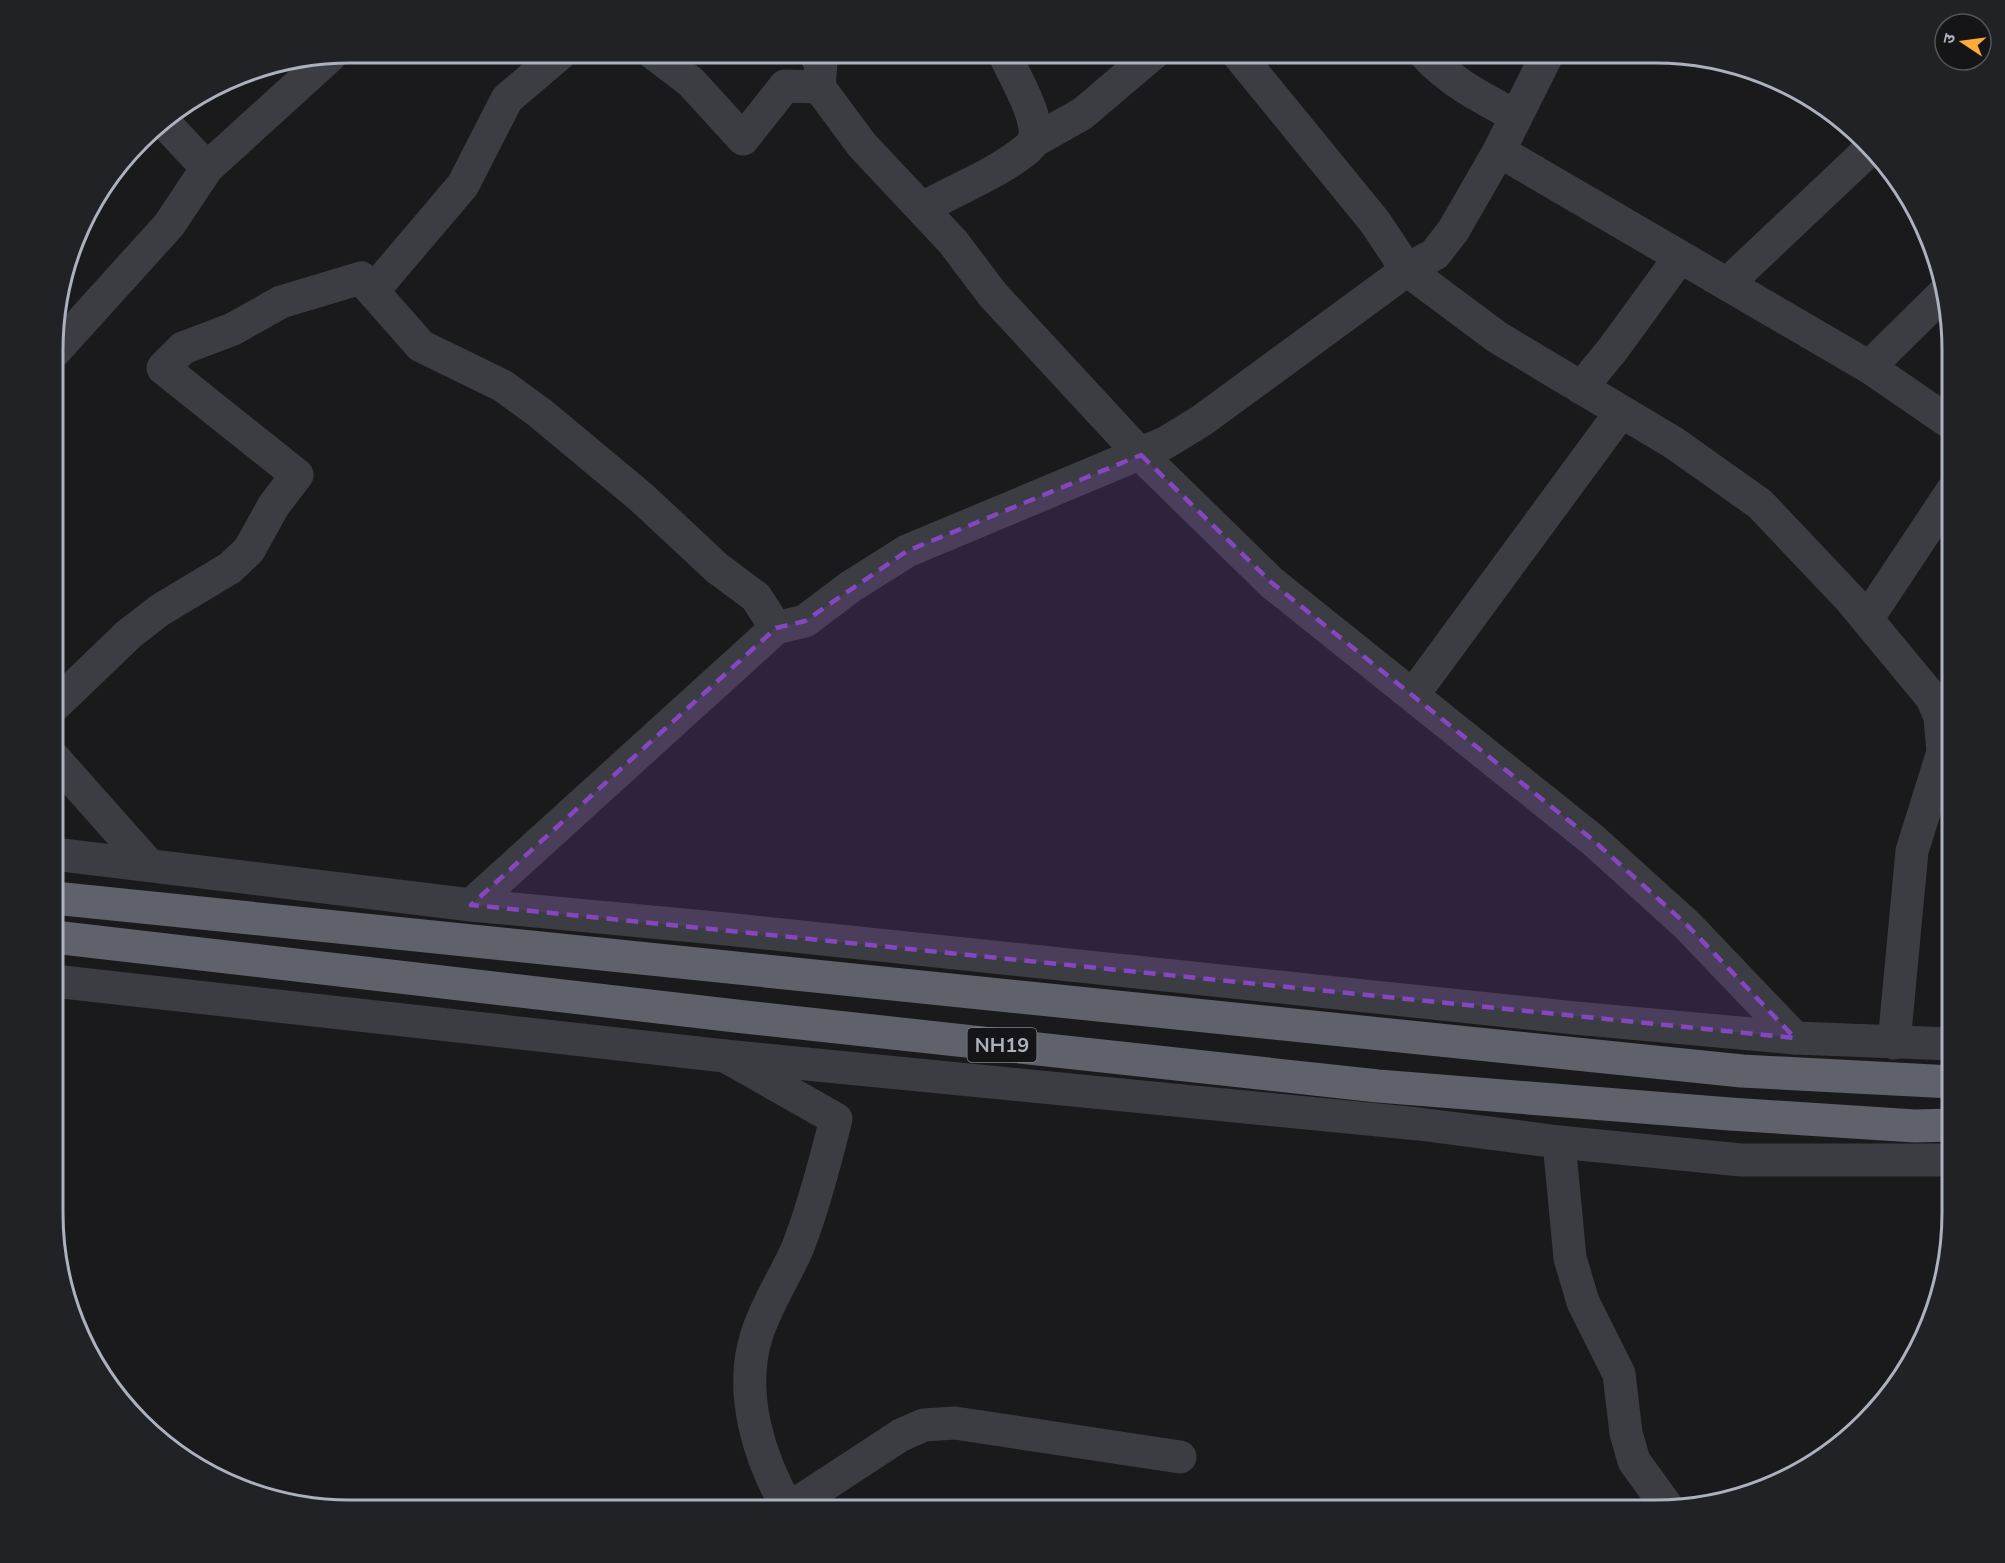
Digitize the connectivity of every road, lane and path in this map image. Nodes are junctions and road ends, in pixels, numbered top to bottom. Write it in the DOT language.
graph roads {
  1 [pos="549,63"];
  2 [pos="666,63"];
  3 [pos="820,63"];
  4 [pos="1008,63"];
  5 [pos="1142,63"];
  6 [pos="1245,63"];
  7 [pos="1433,63"];
  8 [pos="1543,63"];
  9 [pos="321,65"];
  10 [pos="819,87"];
  11 [pos="1516,116"];
  12 [pos="169,127"];
  13 [pos="1034,141"];
  14 [pos="1499,151"];
  15 [pos="1865,154"];
  16 [pos="207,168"];
  17 [pos="923,208"];
  18 [pos="1680,257"];
  19 [pos="1407,270"];
  20 [pos="1727,284"];
  21 [pos="373,291"];
  22 [pos="1937,300"];
  23 [pos="63,342"];
  24 [pos="1869,367"];
  25 [pos="1581,388"];
  26 [pos="1621,412"];
  27 [pos="1942,417"];
  28 [pos="1141,455"];
  29 [pos="1942,506"];
  30 [pos="1867,619"];
  31 [pos="776,628"];
  32 [pos="1413,694"];
  33 [pos="63,698"];
  34 [pos="1942,726"];
  35 [pos="1942,749"];
  36 [pos="63,768"];
  37 [pos="63,855"];
  38 [pos="149,865"];
  39 [pos="63,899"];
  40 [pos="471,905"];
  41 [pos="63,938"];
  42 [pos="63,982"];
  43 [pos="1795,1038"];
  44 [pos="1894,1043"];
  45 [pos="1942,1044"];
  46 [pos="725,1056"];
  47 [pos="1942,1081"];
  48 [pos="1942,1125"];
  49 [pos="1559,1142"];
  50 [pos="1942,1160"];
  51 [pos="1180,1457"];
  52 [pos="784,1500"];
  53 [pos="803,1500"];
  54 [pos="1662,1500"];
  1 -- 21 [label="street"];
  2 -- 10 [label="street"];
  3 -- 10 [label="street"];
  4 -- 13 [label="street"];
  5 -- 13 [label="street"];
  6 -- 19 [label="street"];
  7 -- 11 [label="street"];
  8 -- 11 [label="street"];
  9 -- 16 [label="street"];
  10 -- 17 [label="street"];
  11 -- 14 [label="street"];
  12 -- 16 [label="street"];
  13 -- 17 [label="street"];
  14 -- 18 [label="street"];
  14 -- 19 [label="street"];
  15 -- 20 [label="street"];
  16 -- 23 [label="street"];
  17 -- 28 [label="street"];
  18 -- 20 [label="street"];
  18 -- 25 [label="street"];
  19 -- 25 [label="street"];
  19 -- 28 [label="street"];
  20 -- 24 [label="street"];
  21 -- 31 [label="street"];
  21 -- 33 [label="street"];
  22 -- 24 [label="street"];
  24 -- 27 [label="street"];
  25 -- 26 [label="street"];
  26 -- 30 [label="street"];
  26 -- 32 [label="street"];
  28 -- 31 [label="street"];
  28 -- 32 [label="street"];
  29 -- 30 [label="street"];
  30 -- 34 [label="street"];
  31 -- 40 [label="street"];
  32 -- 43 [label="street"];
  35 -- 44 [label="street"];
  36 -- 38 [label="street"];
  37 -- 38 [label="street"];
  38 -- 40 [label="street"];
  39 -- 47 [label="highway, NH19"];
  40 -- 43 [label="street"];
  41 -- 48 [label="highway, NH19"];
  42 -- 46 [label="street"];
  43 -- 44 [label="street"];
  44 -- 45 [label="street"];
  46 -- 49 [label="street"];
  46 -- 52 [label="street"];
  49 -- 50 [label="street"];
  49 -- 54 [label="street"];
  51 -- 53 [label="street"];
}
